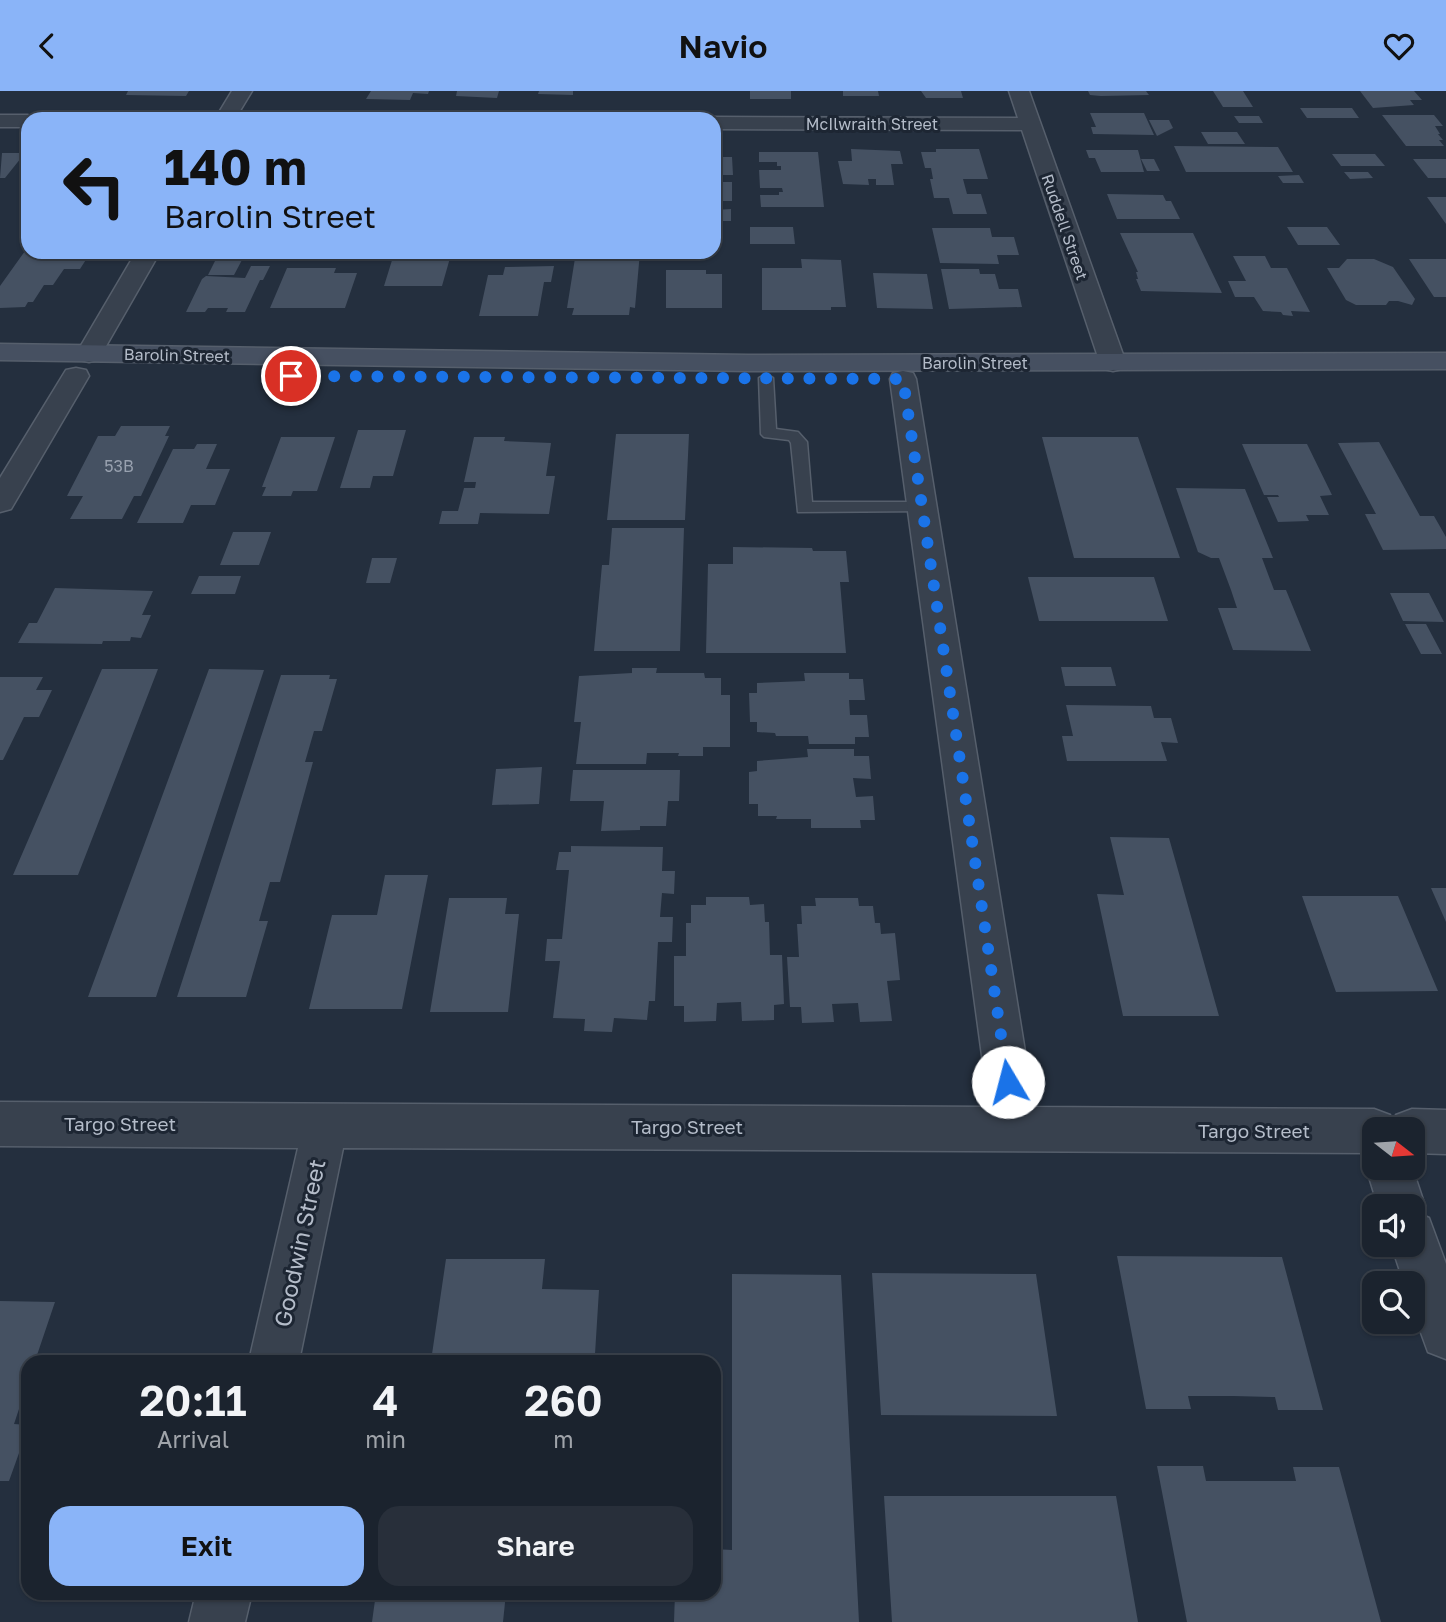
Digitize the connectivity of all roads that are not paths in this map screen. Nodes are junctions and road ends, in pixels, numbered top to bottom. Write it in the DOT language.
graph roads {
  1 [pos="242,91"];
  2 [pos="1019,91"];
  3 [pos="229,112"];
  4 [pos="0,121"];
  5 [pos="21,121"];
  6 [pos="721,123"];
  7 [pos="1030,124"];
  8 [pos="144,259"];
  9 [pos="0,352"];
  10 [pos="1446,361"];
  11 [pos="1113,363"];
  12 [pos="83,365"];
  13 [pos="0,377"];
  14 [pos="766,379"];
  15 [pos="903,379"];
  16 [pos="1446,386"];
  17 [pos="0,502"];
  18 [pos="922,507"];
  19 [pos="0,1124"];
  20 [pos="326,1124"];
  21 [pos="1015,1129"];
  22 [pos="1362,1131"];
  23 [pos="1425,1131"];
  24 [pos="1446,1132"];
  25 [pos="1420,1257"];
  26 [pos="1446,1334"];
  27 [pos="275,1355"];
  28 [pos="222,1600"];
  29 [pos="217,1622"];
  1 -- 3 [label="street"];
  2 -- 7 [label="street, Ruddell Street"];
  4 -- 5 [label="street"];
  6 -- 7 [label="street, McIlwraith Street"];
  7 -- 11 [label="street, Ruddell Street"];
  8 -- 12 [label="street"];
  9 -- 12 [label="main road, Barolin Street"];
  10 -- 11 [label="main road, Barolin Street"];
  11 -- 12 [label="main road, Barolin Street"];
  12 -- 13 [label="main road, Barolin Street"];
  12 -- 14 [label="main road, Barolin Street"];
  12 -- 17 [label="street"];
  14 -- 15 [label="main road, Barolin Street"];
  14 -- 18 [label="lane"];
  15 -- 16 [label="main road, Barolin Street"];
  15 -- 18 [label="street"];
  18 -- 21 [label="street"];
  19 -- 20 [label="street, Targo Street"];
  20 -- 21 [label="street, Targo Street"];
  20 -- 27 [label="street, Goodwin Street"];
  21 -- 22 [label="street, Targo Street"];
  23 -- 24 [label="street"];
  25 -- 26 [label="street"];
  28 -- 29 [label="street"];
}
